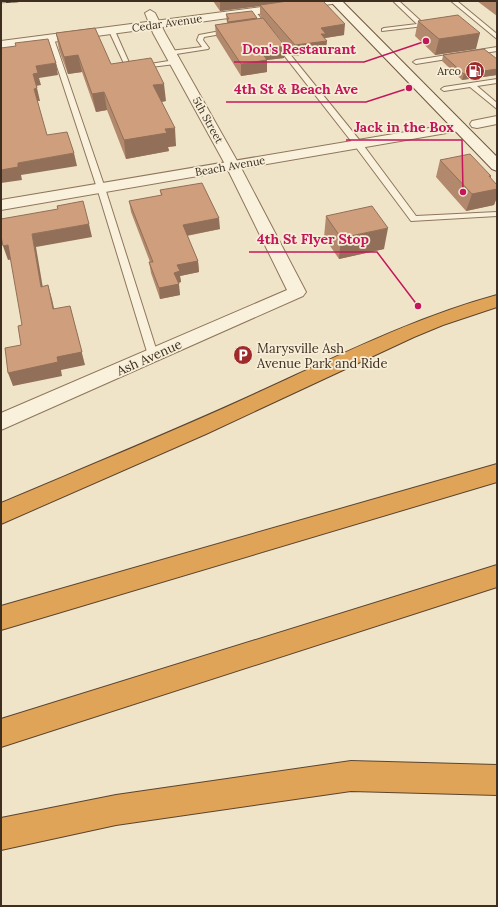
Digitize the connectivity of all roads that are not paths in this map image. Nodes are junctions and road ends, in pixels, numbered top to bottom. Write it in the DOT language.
graph roads {
  1 [pos="332,1"];
  2 [pos="336,1"];
  3 [pos="396,1"];
  4 [pos="454,1"];
  5 [pos="253,12"];
  6 [pos="150,13"];
  7 [pos="375,21"];
  8 [pos="155,25"];
  9 [pos="235,30"];
  10 [pos="384,30"];
  11 [pos="112,31"];
  12 [pos="497,37"];
  13 [pos="51,39"];
  14 [pos="395,41"];
  15 [pos="1,45"];
  16 [pos="497,49"];
  17 [pos="405,51"];
  18 [pos="173,58"];
  19 [pos="416,62"];
  20 [pos="497,81"];
  21 [pos="472,85"];
  22 [pos="444,89"];
  23 [pos="457,103"];
  24 [pos="497,107"];
  25 [pos="467,114"];
  26 [pos="497,120"];
  27 [pos="459,127"];
  28 [pos="482,129"];
  29 [pos="358,144"];
  30 [pos="233,166"];
  31 [pos="497,166"];
  32 [pos="101,188"];
  33 [pos="1,206"];
  34 [pos="497,214"];
  35 [pos="297,292"];
  36 [pos="497,301"];
  37 [pos="153,355"];
  38 [pos="1,422"];
  39 [pos="497,473"];
  40 [pos="1,514"];
  41 [pos="497,576"];
  42 [pos="1,618"];
  43 [pos="1,733"];
  44 [pos="497,780"];
  45 [pos="1,834"];
  1 -- 5 [label="street, Cedar Avenue"];
  2 -- 27 [label="street"];
  3 -- 10 [label="lane"];
  4 -- 12 [label="lane"];
  5 -- 8 [label="street, Cedar Avenue"];
  5 -- 29 [label="lane"];
  6 -- 8 [label="street, 5th Street"];
  7 -- 10 [label="street"];
  8 -- 11 [label="street, Cedar Avenue"];
  8 -- 18 [label="street, 5th Street"];
  9 -- 18 [label="lane"];
  10 -- 14 [label="street"];
  11 -- 13 [label="street, Cedar Avenue"];
  11 -- 18 [label="lane"];
  13 -- 15 [label="street, Cedar Avenue"];
  13 -- 32 [label="lane"];
  16 -- 19 [label="lane"];
  17 -- 19 [label="street"];
  18 -- 30 [label="street, 5th Street"];
  19 -- 22 [label="street"];
  20 -- 21 [label="lane"];
  21 -- 22 [label="lane"];
  21 -- 24 [label="lane"];
  22 -- 23 [label="street"];
  25 -- 28 [label="street"];
  26 -- 28 [label="street"];
  27 -- 29 [label="street, Beach Avenue"];
  27 -- 31 [label="street"];
  29 -- 30 [label="street, Beach Avenue"];
  29 -- 34 [label="lane"];
  30 -- 32 [label="street, Beach Avenue"];
  30 -- 35 [label="street, 5th Street"];
  32 -- 33 [label="street, Beach Avenue"];
  32 -- 37 [label="lane"];
  35 -- 37 [label="street, Ash Avenue"];
  36 -- 40 [label="highway"];
  37 -- 38 [label="street, Ash Avenue"];
  39 -- 42 [label="highway"];
  41 -- 43 [label="highway"];
  44 -- 45 [label="highway"];
}
